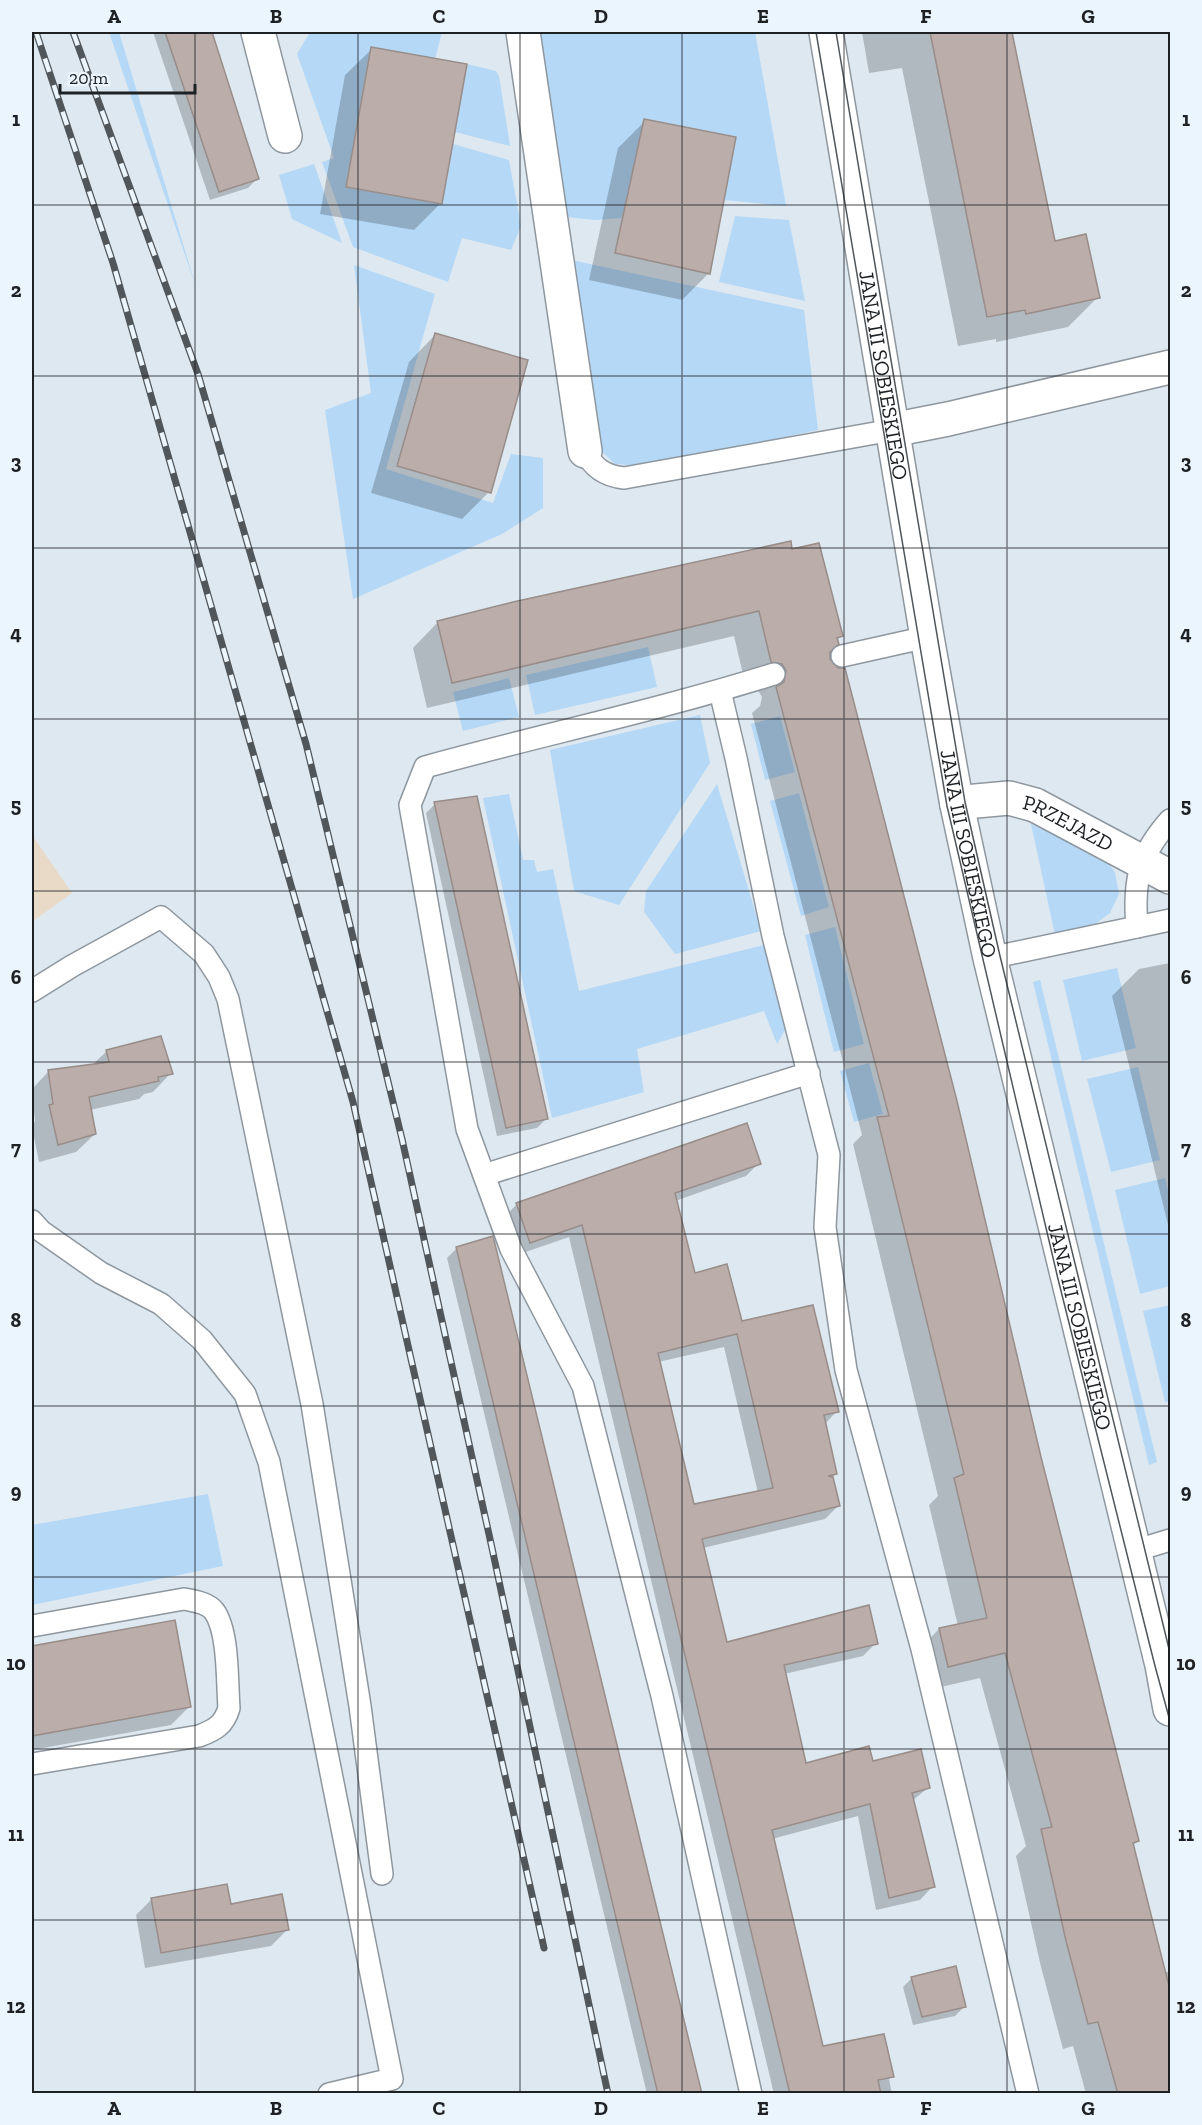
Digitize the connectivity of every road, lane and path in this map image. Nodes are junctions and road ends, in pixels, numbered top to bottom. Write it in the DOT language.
graph roads {
  1 [pos="258,32"];
  2 [pos="523,32"];
  3 [pos="826,32"];
  4 [pos="285,136"];
  5 [pos="1170,367"];
  6 [pos="892,430"];
  7 [pos="585,451"];
  8 [pos="927,637"];
  9 [pos="842,656"];
  10 [pos="774,674"];
  11 [pos="720,691"];
  12 [pos="957,805"];
  13 [pos="1170,820"];
  14 [pos="1142,862"];
  15 [pos="1170,877"];
  16 [pos="1170,921"];
  17 [pos="1137,927"];
  18 [pos="990,958"];
  19 [pos="32,991"];
  20 [pos="809,1073"];
  21 [pos="484,1175"];
  22 [pos="32,1221"];
  23 [pos="1170,1540"];
  24 [pos="1134,1551"];
  25 [pos="32,1626"];
  26 [pos="1166,1672"];
  27 [pos="1170,1709"];
  28 [pos="32,1764"];
  29 [pos="382,1874"];
  30 [pos="329,2094"];
  31 [pos="751,2094"];
  32 [pos="1028,2094"];
  1 -- 4 [label="street"];
  2 -- 7 [label="street"];
  3 -- 6 [label="street, JANA III SOBIESKIEGO"];
  5 -- 6 [label="street"];
  6 -- 7 [label="lane"];
  6 -- 8 [label="street, JANA III SOBIESKIEGO"];
  8 -- 9 [label="lane"];
  8 -- 12 [label="street, JANA III SOBIESKIEGO"];
  10 -- 11 [label="lane"];
  11 -- 20 [label="lane"];
  11 -- 21 [label="lane"];
  12 -- 14 [label="street, PRZEJAZD"];
  12 -- 18 [label="street, JANA III SOBIESKIEGO"];
  13 -- 14 [label="lane"];
  14 -- 15 [label="street, PRZEJAZD"];
  14 -- 17 [label="lane"];
  16 -- 17 [label="lane"];
  17 -- 18 [label="lane"];
  18 -- 24 [label="street, JANA III SOBIESKIEGO"];
  19 -- 29 [label="lane"];
  20 -- 21 [label="lane"];
  20 -- 32 [label="lane"];
  21 -- 31 [label="lane"];
  22 -- 30 [label="lane"];
  23 -- 24 [label="lane"];
  24 -- 26 [label="street, JANA III SOBIESKIEGO"];
  25 -- 28 [label="lane"];
  26 -- 27 [label="street, JANA III SOBIESKIEGO"];
}
